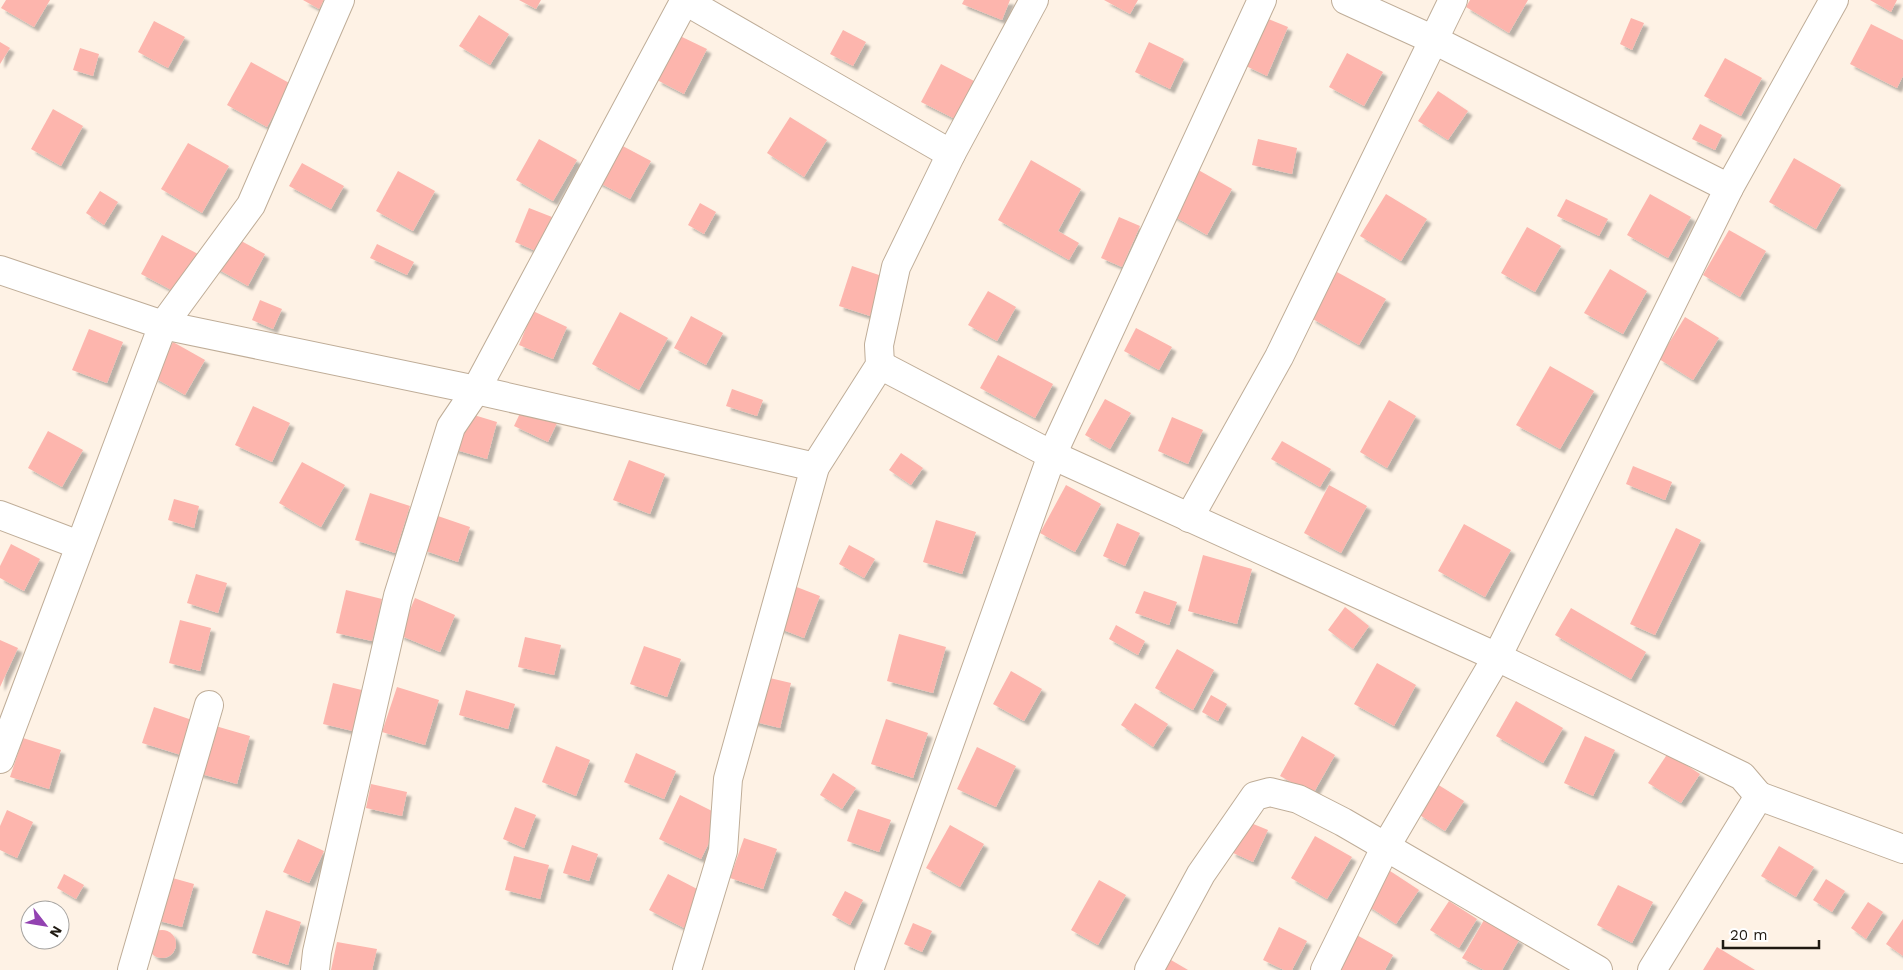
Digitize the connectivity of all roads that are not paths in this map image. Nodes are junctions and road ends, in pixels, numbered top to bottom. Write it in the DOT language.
graph roads {
  1 [pos="340,0"];
  2 [pos="685,0"];
  3 [pos="1034,0"];
  4 [pos="1262,0"];
  5 [pos="1346,0"];
  6 [pos="1453,0"];
  7 [pos="1834,0"];
  8 [pos="1434,40"];
  9 [pos="951,154"];
  10 [pos="1730,188"];
  11 [pos="0,270"];
  12 [pos="163,325"];
  13 [pos="880,365"];
  14 [pos="476,390"];
  15 [pos="1052,455"];
  16 [pos="816,467"];
  17 [pos="0,515"];
  18 [pos="1189,518"];
  19 [pos="79,545"];
  20 [pos="1497,657"];
  21 [pos="209,704"];
  22 [pos="0,759"];
  23 [pos="1759,796"];
  24 [pos="1385,848"];
  25 [pos="1903,849"];
  26 [pos="132,970"];
  27 [pos="315,970"];
  28 [pos="687,970"];
  29 [pos="869,970"];
  30 [pos="1149,970"];
  31 [pos="1325,970"];
  32 [pos="1598,970"];
  33 [pos="1652,970"];
  1 -- 12 [label="street"];
  2 -- 9 [label="street"];
  2 -- 14 [label="street"];
  3 -- 9 [label="street"];
  4 -- 15 [label="street"];
  5 -- 8 [label="street"];
  6 -- 8 [label="street"];
  7 -- 10 [label="street"];
  8 -- 10 [label="street"];
  8 -- 18 [label="street"];
  9 -- 13 [label="street"];
  10 -- 20 [label="street"];
  11 -- 12 [label="street"];
  12 -- 14 [label="street"];
  12 -- 19 [label="street"];
  13 -- 15 [label="street"];
  13 -- 16 [label="street"];
  14 -- 16 [label="street"];
  14 -- 27 [label="street"];
  15 -- 18 [label="street"];
  15 -- 29 [label="street"];
  16 -- 28 [label="street"];
  17 -- 19 [label="street"];
  18 -- 20 [label="street"];
  19 -- 22 [label="street"];
  20 -- 23 [label="street"];
  20 -- 24 [label="street"];
  21 -- 26 [label="street"];
  23 -- 25 [label="street"];
  23 -- 33 [label="street"];
  24 -- 30 [label="street"];
  24 -- 31 [label="street"];
  24 -- 32 [label="street"];
}
